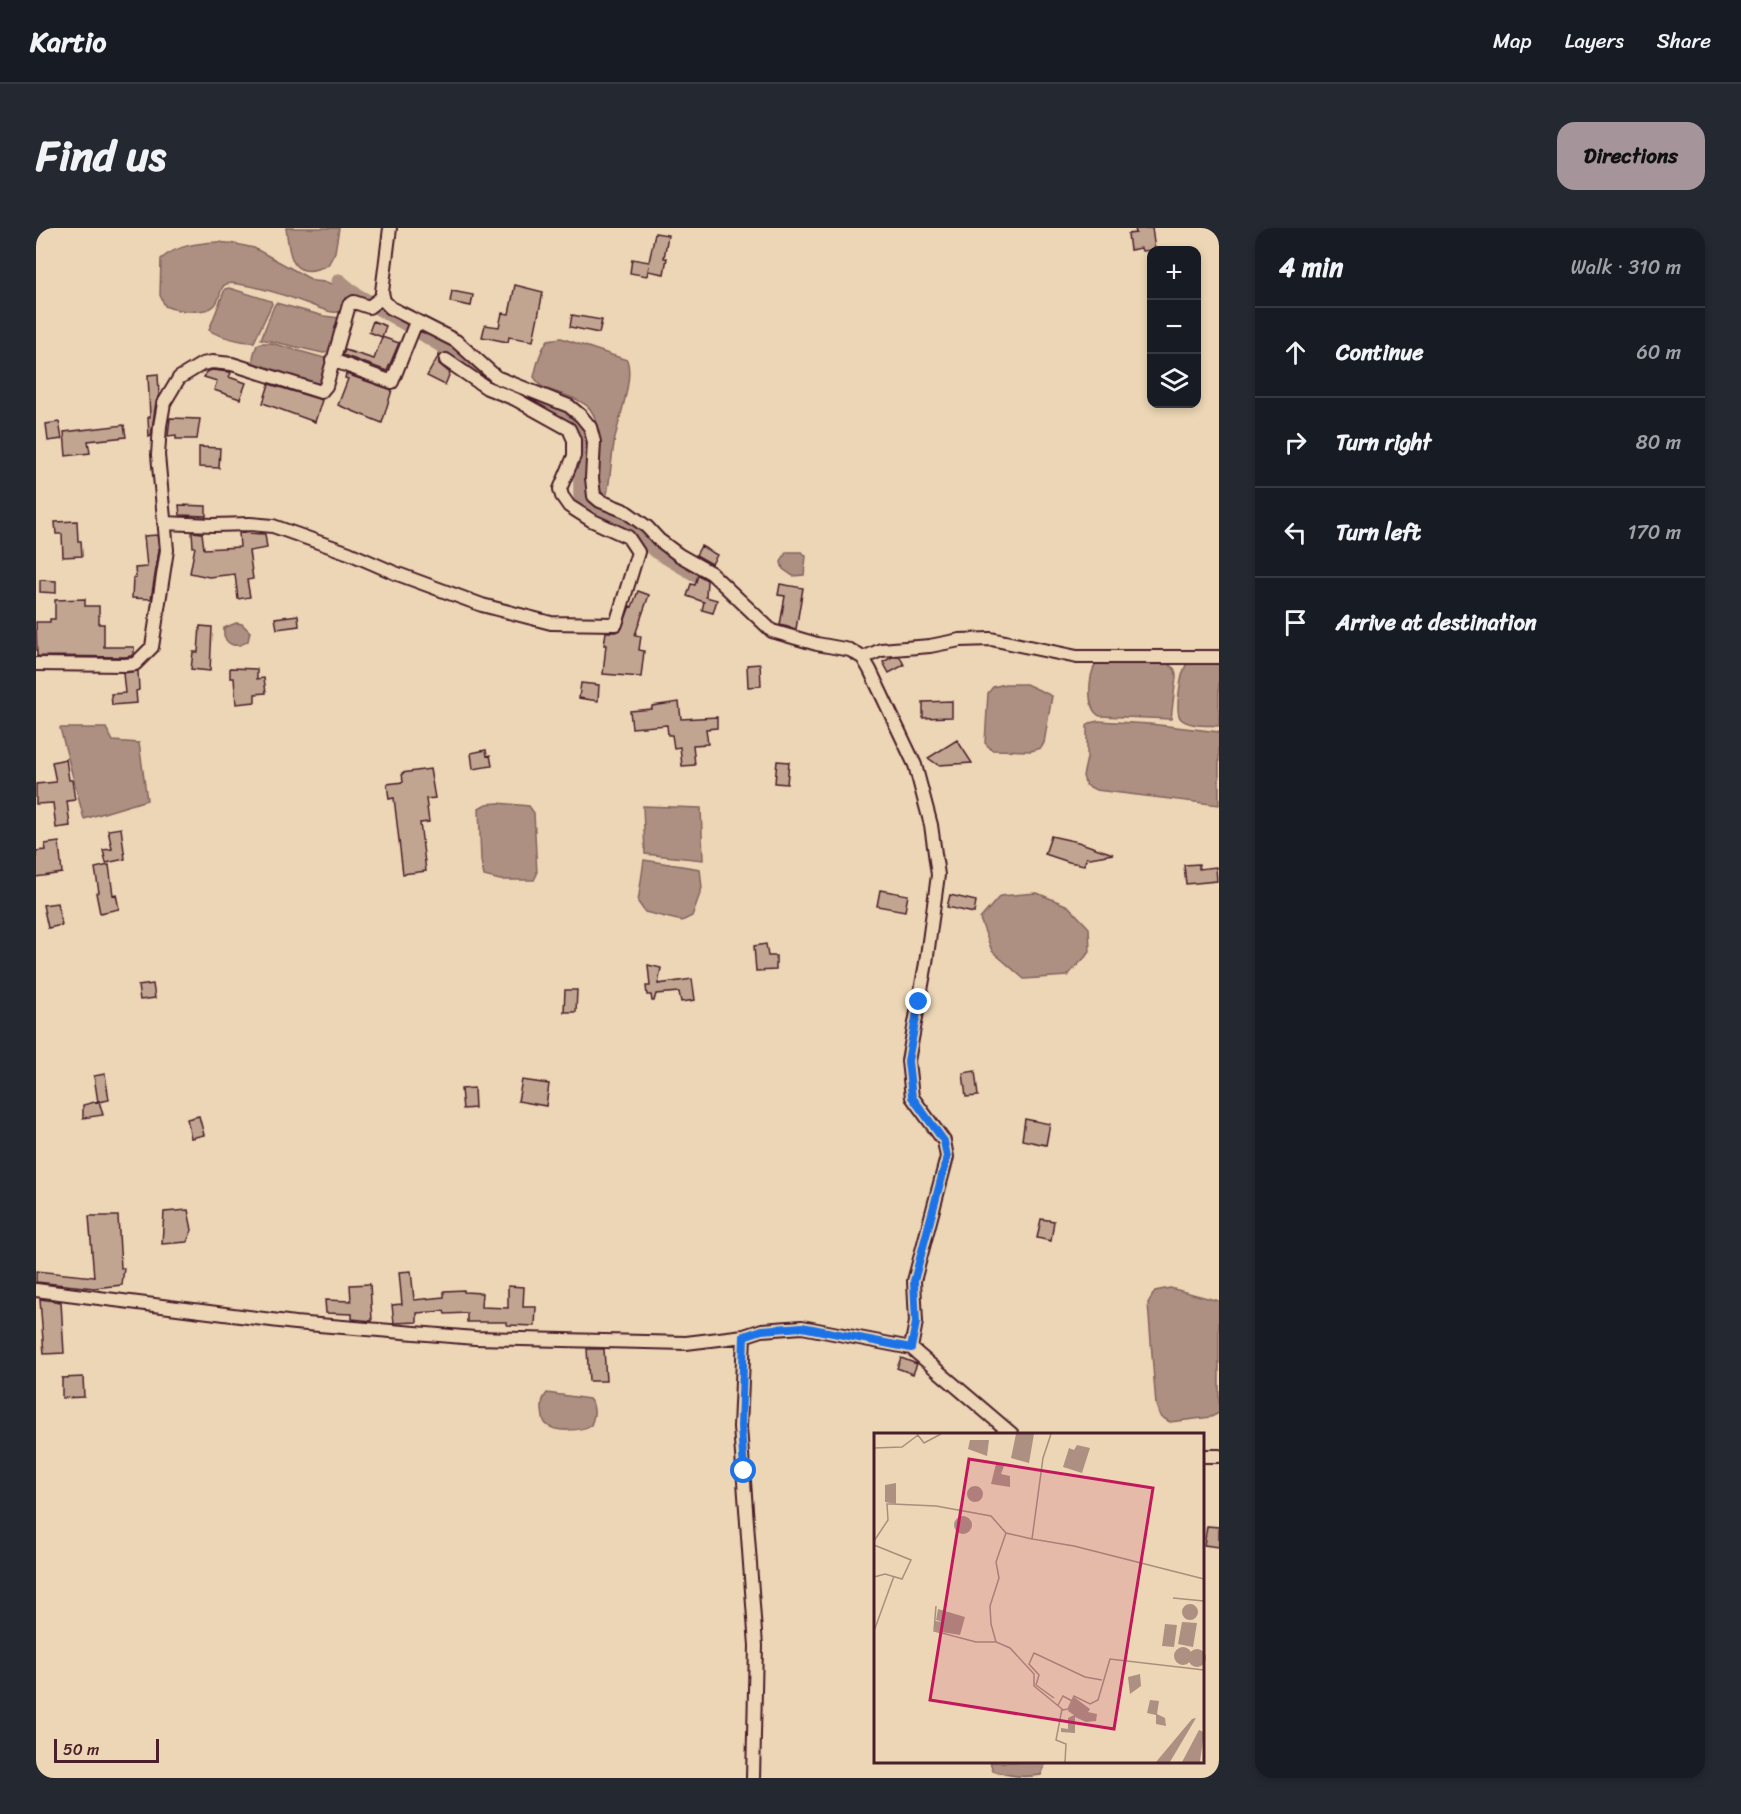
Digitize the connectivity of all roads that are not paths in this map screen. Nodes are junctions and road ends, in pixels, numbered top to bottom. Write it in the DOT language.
graph roads {
  1 [pos="390,228"];
  2 [pos="382,297"];
  3 [pos="416,322"];
  4 [pos="333,360"];
  5 [pos="446,360"];
  6 [pos="164,524"];
  7 [pos="1219,657"];
  8 [pos="863,658"];
  9 [pos="36,664"];
  10 [pos="36,1290"];
  11 [pos="744,1336"];
  12 [pos="911,1348"];
  13 [pos="1011,1433"];
  14 [pos="753,1778"];
  1 -- 2 [label="street"];
  2 -- 3 [label="street"];
  2 -- 4 [label="street"];
  3 -- 4 [label="street"];
  3 -- 8 [label="street"];
  4 -- 6 [label="street"];
  5 -- 6 [label="street"];
  6 -- 9 [label="street"];
  7 -- 8 [label="street"];
  8 -- 12 [label="street"];
  10 -- 11 [label="street"];
  11 -- 12 [label="street"];
  11 -- 14 [label="street"];
  12 -- 13 [label="street"];
}
